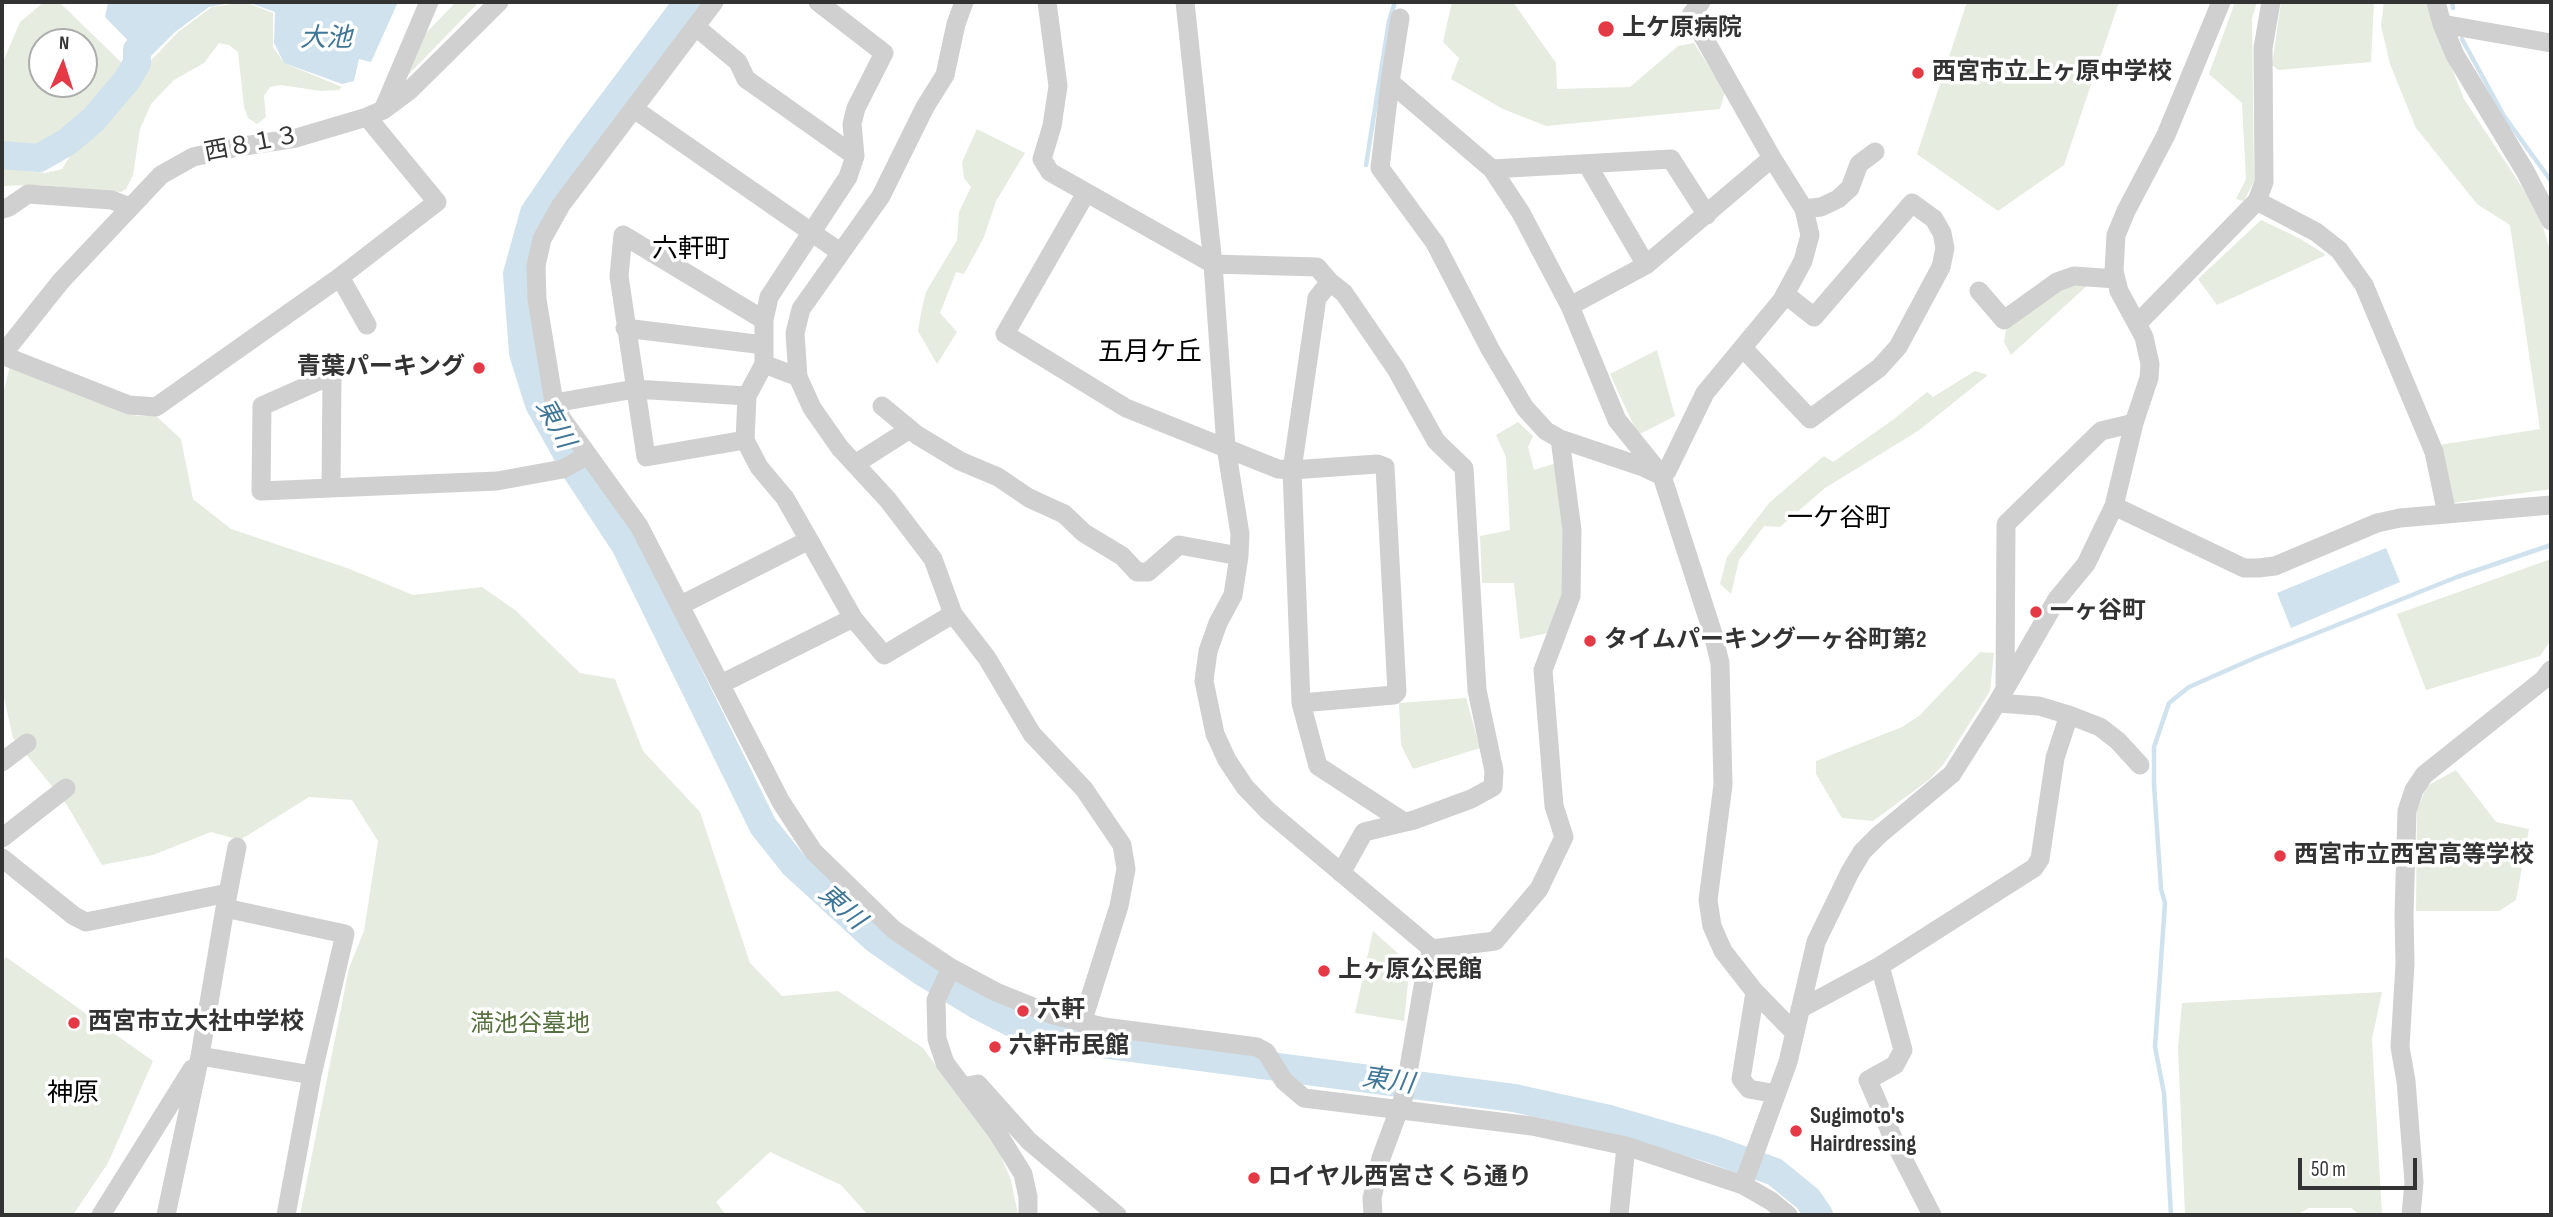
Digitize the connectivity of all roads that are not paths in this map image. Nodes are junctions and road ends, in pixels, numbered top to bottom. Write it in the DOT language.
graph roads {
  1 [pos="429,2"];
  2 [pos="499,2"];
  3 [pos="714,2"];
  4 [pos="818,2"];
  5 [pos="964,2"];
  6 [pos="1047,2"];
  7 [pos="1185,2"];
  8 [pos="1701,2"];
  9 [pos="2221,2"];
  10 [pos="2271,2"];
  11 [pos="2436,2"];
  12 [pos="1400,18"];
  13 [pos="2442,24"];
  14 [pos="696,27"];
  15 [pos="2551,43"];
  16 [pos="1390,82"];
  17 [pos="634,109"];
  18 [pos="375,114"];
  19 [pos="1875,152"];
  20 [pos="855,156"];
  21 [pos="1772,158"];
  22 [pos="1587,164"];
  23 [pos="1492,169"];
  24 [pos="1086,193"];
  25 [pos="2257,201"];
  26 [pos="130,207"];
  27 [pos="2,209"];
  28 [pos="1804,209"];
  29 [pos="1707,215"];
  30 [pos="2551,221"];
  31 [pos="813,233"];
  32 [pos="840,252"];
  33 [pos="1213,264"];
  34 [pos="1646,265"];
  35 [pos="340,277"];
  36 [pos="2116,279"];
  37 [pos="1330,282"];
  38 [pos="1979,291"];
  39 [pos="1785,294"];
  40 [pos="1570,306"];
  41 [pos="764,320"];
  42 [pos="2137,324"];
  43 [pos="367,326"];
  44 [pos="625,328"];
  45 [pos="1743,348"];
  46 [pos="764,354"];
  47 [pos="2,355"];
  48 [pos="798,377"];
  49 [pos="635,389"];
  50 [pos="747,396"];
  51 [pos="554,403"];
  52 [pos="882,406"];
  53 [pos="2134,422"];
  54 [pos="910,429"];
  55 [pos="1560,439"];
  56 [pos="745,440"];
  57 [pos="1226,447"];
  58 [pos="588,455"];
  59 [pos="855,464"];
  60 [pos="1292,470"];
  61 [pos="1662,476"];
  62 [pos="331,488"];
  63 [pos="2551,505"];
  64 [pos="2114,506"];
  65 [pos="2447,514"];
  66 [pos="809,540"];
  67 [pos="1239,556"];
  68 [pos="681,605"];
  69 [pos="953,614"];
  70 [pos="853,618"];
  71 [pos="2551,670"];
  72 [pos="721,684"];
  73 [pos="2001,696"];
  74 [pos="1301,703"];
  75 [pos="2069,715"];
  76 [pos="27,743"];
  77 [pos="2,762"];
  78 [pos="2140,765"];
  79 [pos="66,788"];
  80 [pos="1404,822"];
  81 [pos="2,838"];
  82 [pos="237,847"];
  83 [pos="2,859"];
  84 [pos="1341,873"];
  85 [pos="227,901"];
  86 [pos="1432,949"];
  87 [pos="1880,966"];
  88 [pos="945,980"];
  89 [pos="1755,992"];
  90 [pos="1800,1009"];
  91 [pos="1082,1023"];
  92 [pos="1795,1033"];
  93 [pos="200,1056"];
  94 [pos="312,1074"];
  95 [pos="963,1087"];
  96 [pos="1403,1094"];
  97 [pos="1776,1094"];
  98 [pos="1626,1146"];
  99 [pos="1746,1179"];
  100 [pos="101,1215"];
  101 [pos="166,1215"];
  102 [pos="286,1215"];
  103 [pos="1028,1215"];
  104 [pos="1117,1215"];
  105 [pos="1373,1215"];
  106 [pos="1619,1215"];
  107 [pos="1788,1215"];
  108 [pos="1933,1215"];
  109 [pos="2411,1215"];
  1 -- 18 [label="street"];
  2 -- 18 [label="street, 西８１３"];
  3 -- 14 [label="street"];
  4 -- 20 [label="street"];
  5 -- 32 [label="street"];
  6 -- 24 [label="street"];
  7 -- 33 [label="street"];
  8 -- 21 [label="street"];
  9 -- 36 [label="street"];
  10 -- 25 [label="street"];
  11 -- 13 [label="street"];
  12 -- 16 [label="street"];
  13 -- 15 [label="street"];
  13 -- 30 [label="street"];
  14 -- 17 [label="street"];
  14 -- 20 [label="street"];
  16 -- 23 [label="street"];
  16 -- 55 [label="street"];
  17 -- 31 [label="street"];
  17 -- 51 [label="street"];
  18 -- 26 [label="street, 西８１３"];
  18 -- 35 [label="street"];
  19 -- 28 [label="street"];
  20 -- 31 [label="street"];
  21 -- 28 [label="street"];
  21 -- 29 [label="street"];
  22 -- 23 [label="street"];
  22 -- 29 [label="street"];
  22 -- 34 [label="street"];
  23 -- 40 [label="street"];
  24 -- 33 [label="street"];
  24 -- 57 [label="street"];
  25 -- 42 [label="street"];
  25 -- 65 [label="street"];
  26 -- 27 [label="street"];
  26 -- 47 [label="street, 西８１３"];
  28 -- 39 [label="street"];
  29 -- 34 [label="street"];
  31 -- 32 [label="street"];
  31 -- 41 [label="street"];
  32 -- 48 [label="street"];
  33 -- 37 [label="street"];
  33 -- 57 [label="street"];
  34 -- 40 [label="street"];
  35 -- 43 [label="street"];
  35 -- 47 [label="street"];
  36 -- 38 [label="street"];
  36 -- 42 [label="street"];
  37 -- 60 [label="street"];
  37 -- 80 [label="street"];
  39 -- 45 [label="street"];
  39 -- 45 [label="street"];
  40 -- 61 [label="street"];
  41 -- 44 [label="street"];
  41 -- 46 [label="street"];
  42 -- 53 [label="street"];
  44 -- 46 [label="street"];
  44 -- 49 [label="street"];
  45 -- 61 [label="street"];
  46 -- 48 [label="street"];
  46 -- 50 [label="street"];
  48 -- 59 [label="street"];
  49 -- 50 [label="street"];
  49 -- 51 [label="street"];
  49 -- 56 [label="street"];
  50 -- 56 [label="street"];
  51 -- 58 [label="street"];
  52 -- 54 [label="street"];
  53 -- 64 [label="street"];
  53 -- 73 [label="street"];
  54 -- 59 [label="street"];
  54 -- 67 [label="street"];
  55 -- 61 [label="street"];
  55 -- 86 [label="street"];
  56 -- 66 [label="street"];
  57 -- 60 [label="street"];
  57 -- 67 [label="street"];
  58 -- 62 [label="street"];
  58 -- 68 [label="street"];
  59 -- 69 [label="street"];
  60 -- 74 [label="street"];
  60 -- 74 [label="street"];
  61 -- 89 [label="street"];
  62 -- 62 [label="street"];
  63 -- 65 [label="street"];
  64 -- 65 [label="street"];
  64 -- 73 [label="street"];
  66 -- 68 [label="street"];
  66 -- 70 [label="street"];
  67 -- 84 [label="street"];
  68 -- 72 [label="street"];
  69 -- 70 [label="street"];
  69 -- 91 [label="street"];
  70 -- 72 [label="street"];
  71 -- 109 [label="street"];
  72 -- 88 [label="street"];
  73 -- 75 [label="street"];
  73 -- 90 [label="street"];
  74 -- 80 [label="street"];
  75 -- 78 [label="street"];
  75 -- 87 [label="street"];
  76 -- 77 [label="street"];
  79 -- 81 [label="street"];
  80 -- 84 [label="street"];
  82 -- 85 [label="street"];
  83 -- 85 [label="street"];
  84 -- 86 [label="street"];
  85 -- 93 [label="street"];
  85 -- 94 [label="street"];
  86 -- 96 [label="street"];
  87 -- 90 [label="street"];
  87 -- 108 [label="street"];
  88 -- 91 [label="street"];
  88 -- 95 [label="street"];
  89 -- 92 [label="street"];
  89 -- 97 [label="street"];
  90 -- 92 [label="street"];
  91 -- 96 [label="street"];
  92 -- 97 [label="street"];
  93 -- 94 [label="street"];
  93 -- 100 [label="street"];
  93 -- 101 [label="street"];
  94 -- 102 [label="street"];
  95 -- 103 [label="street"];
  95 -- 104 [label="street"];
  96 -- 98 [label="street"];
  96 -- 105 [label="street"];
  97 -- 99 [label="street"];
  98 -- 99 [label="street"];
  98 -- 106 [label="street"];
  99 -- 107 [label="street"];
}
